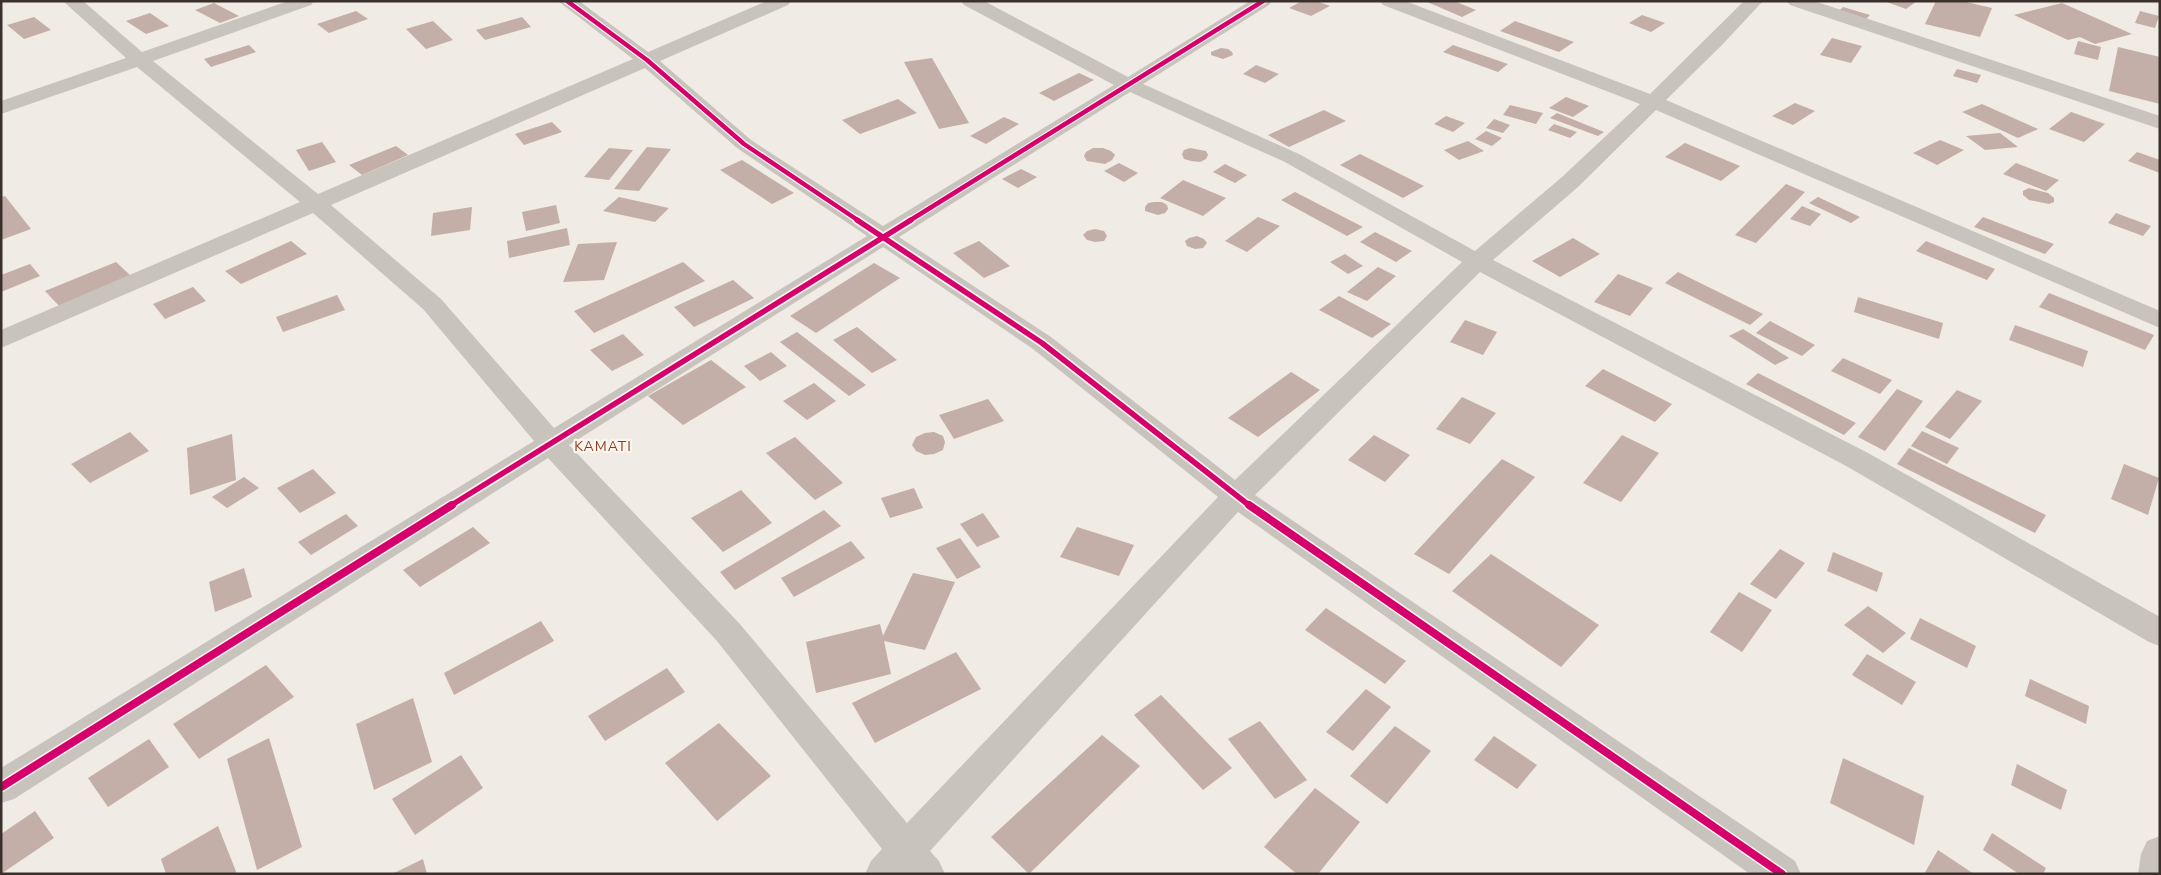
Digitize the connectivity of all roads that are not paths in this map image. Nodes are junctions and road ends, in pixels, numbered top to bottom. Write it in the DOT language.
graph roads {
  1 [pos="72,1"];
  2 [pos="305,1"];
  3 [pos="567,1"];
  4 [pos="782,1"];
  5 [pos="970,1"];
  6 [pos="1263,1"];
  7 [pos="1389,1"];
  8 [pos="1754,1"];
  9 [pos="1796,1"];
  10 [pos="140,60"];
  11 [pos="647,60"];
  12 [pos="1127,84"];
  13 [pos="1653,102"];
  14 [pos="1,108"];
  15 [pos="2160,123"];
  16 [pos="315,203"];
  17 [pos="883,237"];
  18 [pos="1477,262"];
  19 [pos="2160,320"];
  20 [pos="1,340"];
  21 [pos="551,443"];
  22 [pos="1236,496"];
  23 [pos="2160,632"];
  24 [pos="1,787"];
  25 [pos="907,851"];
  26 [pos="2160,854"];
  27 [pos="884,874"];
  28 [pos="926,874"];
  29 [pos="1782,874"];
  30 [pos="2157,874"];
  1 -- 10 [label="street"];
  2 -- 10 [label="street"];
  3 -- 11 [label="street"];
  4 -- 11 [label="street"];
  5 -- 12 [label="street"];
  6 -- 12 [label="street"];
  7 -- 13 [label="street"];
  8 -- 13 [label="street"];
  9 -- 15 [label="street"];
  10 -- 14 [label="street"];
  10 -- 16 [label="street"];
  11 -- 16 [label="street"];
  11 -- 17 [label="street"];
  12 -- 17 [label="street"];
  12 -- 18 [label="street"];
  13 -- 18 [label="street"];
  13 -- 19 [label="street"];
  16 -- 20 [label="street"];
  16 -- 21 [label="street"];
  17 -- 21 [label="street"];
  17 -- 22 [label="street"];
  18 -- 22 [label="street"];
  18 -- 23 [label="street"];
  21 -- 24 [label="street"];
  21 -- 25 [label="street"];
  22 -- 25 [label="street"];
  22 -- 29 [label="street"];
  25 -- 27 [label="street"];
  25 -- 28 [label="street"];
  26 -- 30 [label="street"];
}
